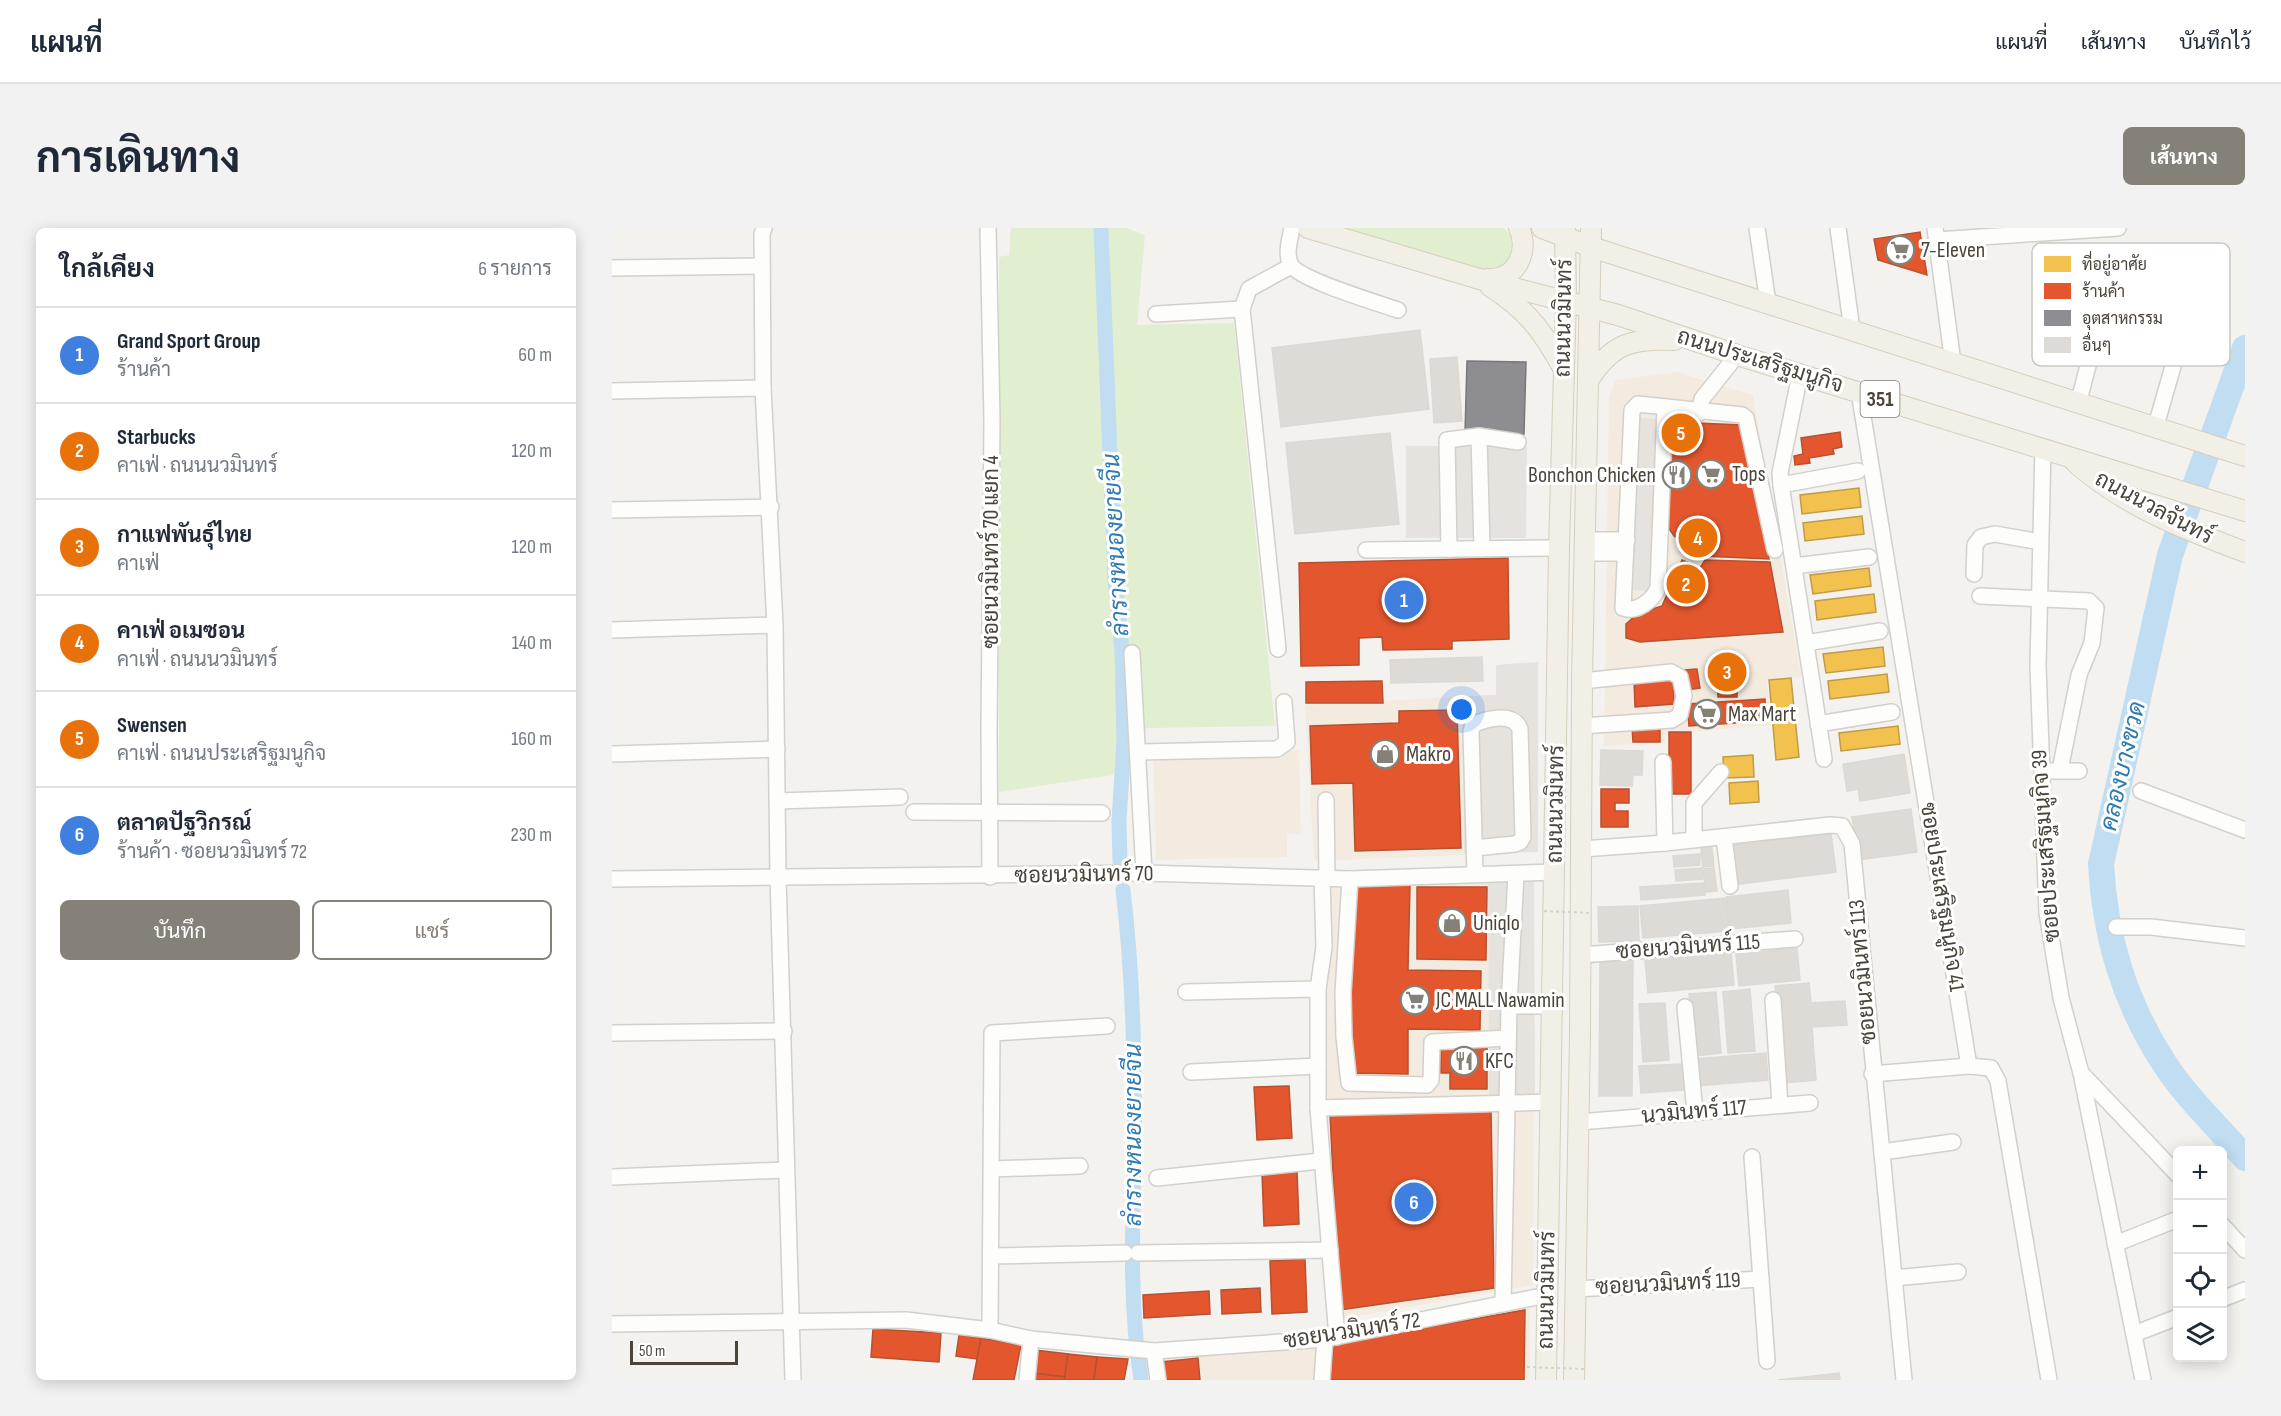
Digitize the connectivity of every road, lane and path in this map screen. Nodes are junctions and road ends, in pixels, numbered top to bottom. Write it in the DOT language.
graph roads {
  1 [pos="764,228"];
  2 [pos="988,228"];
  3 [pos="1292,228"];
  4 [pos="1308,228"];
  5 [pos="1519,228"];
  6 [pos="1542,228"];
  7 [pos="1757,228"];
  8 [pos="1838,228"];
  9 [pos="2118,228"];
  10 [pos="1565,232"];
  11 [pos="1935,234"];
  12 [pos="1591,238"];
  13 [pos="762,266"];
  14 [pos="1291,266"];
  15 [pos="612,268"];
  16 [pos="1476,278"];
  17 [pos="1566,300"];
  18 [pos="1768,303"];
  19 [pos="1590,306"];
  20 [pos="1242,309"];
  21 [pos="1398,310"];
  22 [pos="1156,314"];
  23 [pos="1852,330"];
  24 [pos="1691,340"];
  25 [pos="1737,355"];
  26 [pos="1953,363"];
  27 [pos="2088,366"];
  28 [pos="2177,366"];
  29 [pos="1563,368"];
  30 [pos="1800,374"];
  31 [pos="1587,383"];
  32 [pos="763,388"];
  33 [pos="612,391"];
  34 [pos="1859,392"];
  35 [pos="2078,404"];
  36 [pos="1665,408"];
  37 [pos="1699,413"];
  38 [pos="2163,431"];
  39 [pos="1479,436"];
  40 [pos="1518,442"];
  41 [pos="2043,447"];
  42 [pos="2239,454"];
  43 [pos="2069,456"];
  44 [pos="1858,471"];
  45 [pos="1781,485"];
  46 [pos="771,507"];
  47 [pos="612,510"];
  48 [pos="2244,511"];
  49 [pos="2040,542"];
  50 [pos="1626,546"];
  51 [pos="1584,547"];
  52 [pos="1559,548"];
  53 [pos="1449,549"];
  54 [pos="1482,549"];
  55 [pos="1366,550"];
  56 [pos="1775,550"];
  57 [pos="2245,552"];
  58 [pos="1869,557"];
  59 [pos="1794,566"];
  60 [pos="1974,574"];
  61 [pos="1980,596"];
  62 [pos="2039,598"];
  63 [pos="776,625"];
  64 [pos="612,630"];
  65 [pos="1880,631"];
  66 [pos="1806,643"];
  67 [pos="1278,649"];
  68 [pos="1132,653"];
  69 [pos="1582,681"];
  70 [pos="1284,702"];
  71 [pos="1892,712"];
  72 [pos="1818,724"];
  73 [pos="1581,726"];
  74 [pos="777,749"];
  75 [pos="1139,752"];
  76 [pos="612,754"];
  77 [pos="1824,759"];
  78 [pos="1663,762"];
  79 [pos="2060,770"];
  80 [pos="2079,771"];
  81 [pos="1721,772"];
  82 [pos="2041,773"];
  83 [pos="2141,790"];
  84 [pos="900,797"];
  85 [pos="1326,800"];
  86 [pos="778,801"];
  87 [pos="914,812"];
  88 [pos="990,813"];
  89 [pos="1102,813"];
  90 [pos="2245,830"];
  91 [pos="1724,837"];
  92 [pos="1694,840"];
  93 [pos="1665,843"];
  94 [pos="1474,848"];
  95 [pos="1582,849"];
  96 [pos="1555,872"];
  97 [pos="1144,873"];
  98 [pos="1474,874"];
  99 [pos="1516,874"];
  100 [pos="778,877"];
  101 [pos="990,877"];
  102 [pos="612,879"];
  103 [pos="1325,879"];
  104 [pos="1350,879"];
  105 [pos="1730,886"];
  106 [pos="1544,911"];
  107 [pos="1590,913"];
  108 [pos="2116,927"];
  109 [pos="2245,938"];
  110 [pos="1795,939"];
  111 [pos="1581,955"];
  112 [pos="1318,989"];
  113 [pos="1186,993"];
  114 [pos="1773,1000"];
  115 [pos="1509,1006"];
  116 [pos="1552,1006"];
  117 [pos="1685,1007"];
  118 [pos="1107,1026"];
  119 [pos="784,1031"];
  120 [pos="612,1033"];
  121 [pos="1508,1038"];
  122 [pos="1318,1066"];
  123 [pos="1969,1066"];
  124 [pos="1191,1072"];
  125 [pos="2081,1073"];
  126 [pos="1872,1074"];
  127 [pos="1506,1102"];
  128 [pos="1551,1102"];
  129 [pos="1810,1103"];
  130 [pos="1780,1106"];
  131 [pos="1318,1108"];
  132 [pos="1695,1112"];
  133 [pos="1579,1122"];
  134 [pos="1953,1142"];
  135 [pos="1882,1152"];
  136 [pos="1752,1157"];
  137 [pos="1320,1161"];
  138 [pos="1080,1166"];
  139 [pos="992,1169"];
  140 [pos="785,1170"];
  141 [pos="2173,1170"];
  142 [pos="612,1177"];
  143 [pos="1157,1178"];
  144 [pos="2173,1221"];
  145 [pos="2227,1230"];
  146 [pos="2115,1244"];
  147 [pos="1330,1250"];
  148 [pos="2245,1250"];
  149 [pos="991,1256"];
  150 [pos="1958,1272"];
  151 [pos="1894,1278"];
  152 [pos="1761,1279"];
  153 [pos="1575,1289"];
  154 [pos="2245,1290"];
  155 [pos="1547,1295"];
  156 [pos="2227,1297"];
  157 [pos="1503,1304"];
  158 [pos="2173,1319"];
  159 [pos="791,1321"];
  160 [pos="612,1324"];
  161 [pos="990,1330"];
  162 [pos="2134,1334"];
  163 [pos="1331,1338"];
  164 [pos="1031,1339"];
  165 [pos="1149,1351"];
  166 [pos="1767,1361"];
  167 [pos="1527,1367"];
  168 [pos="1579,1375"];
  169 [pos="793,1380"];
  170 [pos="1027,1380"];
  171 [pos="1158,1380"];
  172 [pos="1322,1380"];
  173 [pos="1546,1380"];
  174 [pos="1904,1380"];
  175 [pos="2049,1380"];
  176 [pos="2143,1380"];
  1 -- 13 [label="street"];
  2 -- 88 [label="street, ซอยนวมินทร์ 70 แยก 4"];
  3 -- 14 [label="street"];
  4 -- 16 [label="main road, ถนนประเสริฐมนูกิจ / 351"];
  5 -- 16 [label="main road"];
  6 -- 10 [label="main road"];
  7 -- 18 [label="street"];
  8 -- 23 [label="street"];
  9 -- 11 [label="street"];
  10 -- 12 [label="main road"];
  10 -- 17 [label="main road, ถนนนวมินทร์"];
  11 -- 26 [label="street"];
  12 -- 18 [label="main road"];
  12 -- 19 [label="main road, ถนนนวมินทร์"];
  13 -- 15 [label="street"];
  13 -- 32 [label="street"];
  14 -- 20 [label="street"];
  14 -- 21 [label="street"];
  16 -- 17 [label="main road, ถนนประเสริฐมนูกิจ / 351"];
  16 -- 29 [label="main road"];
  17 -- 19 [label="main road, ถนนประเสริฐมนูกิจ / 351"];
  17 -- 29 [label="main road, ถนนนวมินทร์"];
  18 -- 23 [label="main road"];
  19 -- 24 [label="main road, ถนนประเสริฐมนูกิจ / 351"];
  19 -- 31 [label="main road, ถนนนวมินทร์"];
  20 -- 22 [label="street"];
  20 -- 67 [label="street"];
  23 -- 26 [label="main road"];
  24 -- 25 [label="main road, ถนนประเสริฐมนูกิจ / 351"];
  24 -- 31 [label="main road"];
  25 -- 30 [label="main road, ถนนประเสริฐมนูกิจ / 351"];
  25 -- 37 [label="street"];
  26 -- 35 [label="main road"];
  27 -- 35 [label="street"];
  28 -- 38 [label="street"];
  29 -- 52 [label="main road, ถนนนวมินทร์"];
  30 -- 34 [label="main road, ถนนประเสริฐมนูกิจ / 351"];
  30 -- 45 [label="street"];
  31 -- 51 [label="main road, ถนนนวมินทร์"];
  32 -- 33 [label="street"];
  32 -- 46 [label="street"];
  34 -- 41 [label="main road, ถนนประเสริฐมนูกิจ / 351"];
  34 -- 123 [label="street, ซอยประเสริฐมนูกิจ 41"];
  35 -- 38 [label="main road"];
  36 -- 37 [label="street"];
  36 -- 50 [label="street"];
  36 -- 50 [label="street"];
  37 -- 56 [label="street"];
  38 -- 42 [label="main road"];
  39 -- 40 [label="street"];
  39 -- 53 [label="street"];
  39 -- 54 [label="street"];
  41 -- 43 [label="main road, ถนนประเสริฐมนูกิจ / 351"];
  41 -- 49 [label="street, ซอยประเสริฐมนูกิจ 39"];
  43 -- 48 [label="main road, ถนนประเสริฐมนูกิจ / 351"];
  43 -- 57 [label="main road, ถนนนวลจันทร์"];
  44 -- 45 [label="street"];
  45 -- 59 [label="street"];
  46 -- 47 [label="street"];
  46 -- 63 [label="street"];
  49 -- 60 [label="street"];
  49 -- 62 [label="street, ซอยประเสริฐมนูกิจ 39"];
  50 -- 51 [label="street"];
  51 -- 69 [label="main road, ถนนนวมินทร์"];
  52 -- 54 [label="street"];
  52 -- 96 [label="main road, ถนนนวมินทร์"];
  53 -- 54 [label="street"];
  53 -- 55 [label="street"];
  58 -- 59 [label="street"];
  59 -- 66 [label="street"];
  61 -- 62 [label="street"];
  62 -- 79 [label="street"];
  62 -- 82 [label="street, ซอยประเสริฐมนูกิจ 39"];
  63 -- 64 [label="street"];
  63 -- 74 [label="street"];
  65 -- 66 [label="street"];
  66 -- 72 [label="street"];
  68 -- 75 [label="street"];
  69 -- 73 [label="main road, ถนนนวมินทร์"];
  69 -- 73 [label="street"];
  70 -- 75 [label="street"];
  71 -- 72 [label="street"];
  72 -- 77 [label="street"];
  73 -- 95 [label="main road, ถนนนวมินทร์"];
  74 -- 76 [label="street"];
  74 -- 86 [label="street"];
  75 -- 97 [label="street"];
  78 -- 93 [label="street"];
  79 -- 80 [label="street"];
  79 -- 82 [label="street"];
  81 -- 92 [label="street"];
  82 -- 125 [label="street, ซอยประเสริฐมนูกิจ 39"];
  83 -- 90 [label="street"];
  84 -- 86 [label="street"];
  85 -- 103 [label="street"];
  86 -- 100 [label="street"];
  87 -- 88 [label="street"];
  88 -- 89 [label="street"];
  88 -- 101 [label="street, ซอยนวมินทร์ 70 แยก 4"];
  91 -- 92 [label="street, ซอยนวมินทร์ 113"];
  91 -- 105 [label="street"];
  91 -- 126 [label="street, ซอยนวมินทร์ 113"];
  92 -- 93 [label="street, ซอยนวมินทร์ 113"];
  93 -- 95 [label="street, ซอยนวมินทร์ 113"];
  94 -- 94 [label="street"];
  94 -- 98 [label="street"];
  95 -- 111 [label="main road, ถนนนวมินทร์"];
  96 -- 99 [label="street, ซอยนวมินทร์ 70"];
  96 -- 116 [label="main road, ถนนนวมินทร์"];
  97 -- 101 [label="street, ซอยนวมินทร์ 70"];
  97 -- 103 [label="street, ซอยนวมินทร์ 70"];
  98 -- 99 [label="street, ซอยนวมินทร์ 70"];
  98 -- 104 [label="street, ซอยนวมินทร์ 70"];
  99 -- 115 [label="street"];
  100 -- 101 [label="street, ซอยนวมินทร์ 70"];
  100 -- 102 [label="street, ซอยนวมินทร์ 70"];
  100 -- 119 [label="street"];
  103 -- 104 [label="street, ซอยนวมินทร์ 70"];
  103 -- 112 [label="street"];
  104 -- 121 [label="street"];
  106 -- 107 [label="path, bridge"];
  108 -- 109 [label="street"];
  110 -- 111 [label="street, ซอยนวมินทร์ 115"];
  111 -- 133 [label="main road, ถนนนวมินทร์"];
  112 -- 113 [label="street"];
  112 -- 122 [label="street"];
  114 -- 130 [label="street"];
  115 -- 116 [label="street"];
  115 -- 121 [label="street"];
  116 -- 128 [label="main road, ถนนนวมินทร์"];
  117 -- 132 [label="street"];
  118 -- 139 [label="street"];
  119 -- 120 [label="street"];
  119 -- 140 [label="street"];
  121 -- 127 [label="street"];
  122 -- 124 [label="street"];
  122 -- 131 [label="street"];
  123 -- 126 [label="street"];
  123 -- 175 [label="street"];
  125 -- 141 [label="street"];
  125 -- 146 [label="street, ซอยประเสริฐมนูกิจ 39"];
  126 -- 135 [label="street, ซอยนวมินทร์ 113"];
  127 -- 128 [label="street"];
  127 -- 131 [label="street"];
  127 -- 157 [label="street"];
  128 -- 155 [label="main road, ถนนนวมินทร์"];
  129 -- 130 [label="street, นวมินทร์ 117"];
  130 -- 132 [label="street, นวมินทร์ 117"];
  131 -- 137 [label="street"];
  132 -- 133 [label="street, นวมินทร์ 117"];
  133 -- 153 [label="main road, ถนนนวมินทร์"];
  134 -- 135 [label="street"];
  135 -- 151 [label="street, ซอยนวมินทร์ 113"];
  136 -- 152 [label="street"];
  137 -- 143 [label="street"];
  137 -- 147 [label="street"];
  138 -- 139 [label="street"];
  139 -- 149 [label="street"];
  140 -- 142 [label="street"];
  140 -- 159 [label="street"];
  144 -- 146 [label="street"];
  145 -- 148 [label="street"];
  146 -- 162 [label="street, ซอยประเสริฐมนูกิจ 39"];
  147 -- 149 [label="street"];
  147 -- 163 [label="street"];
  149 -- 161 [label="street"];
  150 -- 151 [label="street"];
  151 -- 174 [label="street, ซอยนวมินทร์ 113"];
  152 -- 153 [label="street, ซอยนวมินทร์ 119"];
  152 -- 166 [label="street"];
  153 -- 168 [label="main road, ถนนนวมินทร์"];
  154 -- 156 [label="street"];
  155 -- 157 [label="street, ซอยนวมินทร์ 72"];
  155 -- 173 [label="main road, ถนนนวมินทร์"];
  157 -- 163 [label="street, ซอยนวมินทร์ 72"];
  158 -- 162 [label="street"];
  159 -- 160 [label="street, ซอยนวมินทร์ 72"];
  159 -- 161 [label="street, ซอยนวมินทร์ 72"];
  159 -- 169 [label="street"];
  161 -- 164 [label="street, ซอยนวมินทร์ 72"];
  162 -- 176 [label="street, ซอยประเสริฐมนูกิจ 39"];
  163 -- 165 [label="street, ซอยนวมินทร์ 72"];
  163 -- 172 [label="street"];
  164 -- 165 [label="street, ซอยนวมินทร์ 72"];
  164 -- 170 [label="street"];
  165 -- 171 [label="street"];
  167 -- 168 [label="path, bridge"];
}
